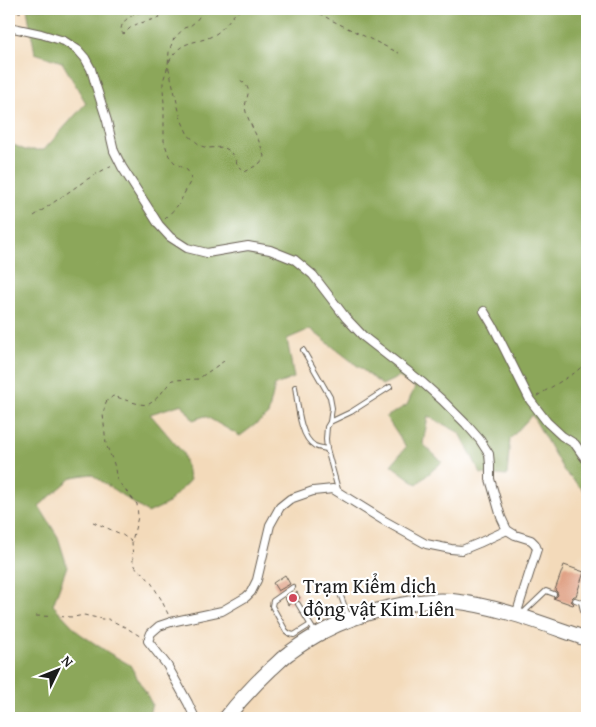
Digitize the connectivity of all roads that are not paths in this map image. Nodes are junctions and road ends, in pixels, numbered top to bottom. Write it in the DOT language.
graph roads {
  1 [pos="9,27"];
  2 [pos="484,311"];
  3 [pos="303,350"];
  4 [pos="295,387"];
  5 [pos="390,387"];
  6 [pos="330,422"];
  7 [pos="327,449"];
  8 [pos="587,460"];
  9 [pos="340,492"];
  10 [pos="507,530"];
  11 [pos="293,587"];
  12 [pos="339,591"];
  13 [pos="554,594"];
  14 [pos="575,600"];
  15 [pos="298,604"];
  16 [pos="518,616"];
  17 [pos="350,620"];
  18 [pos="587,627"];
  19 [pos="313,630"];
  20 [pos="587,639"];
  21 [pos="194,718"];
  22 [pos="226,718"];
  1 -- 10 [label="street"];
  2 -- 8 [label="street"];
  3 -- 6 [label="lane"];
  4 -- 7 [label="lane"];
  5 -- 6 [label="lane"];
  6 -- 7 [label="lane"];
  7 -- 9 [label="lane"];
  9 -- 10 [label="street"];
  9 -- 21 [label="street"];
  10 -- 16 [label="street"];
  11 -- 19 [label="lane"];
  12 -- 17 [label="lane"];
  13 -- 16 [label="lane"];
  14 -- 18 [label="lane"];
  15 -- 19 [label="lane"];
  16 -- 17 [label="highway"];
  16 -- 20 [label="highway"];
  17 -- 19 [label="highway"];
  19 -- 22 [label="highway"];
}
